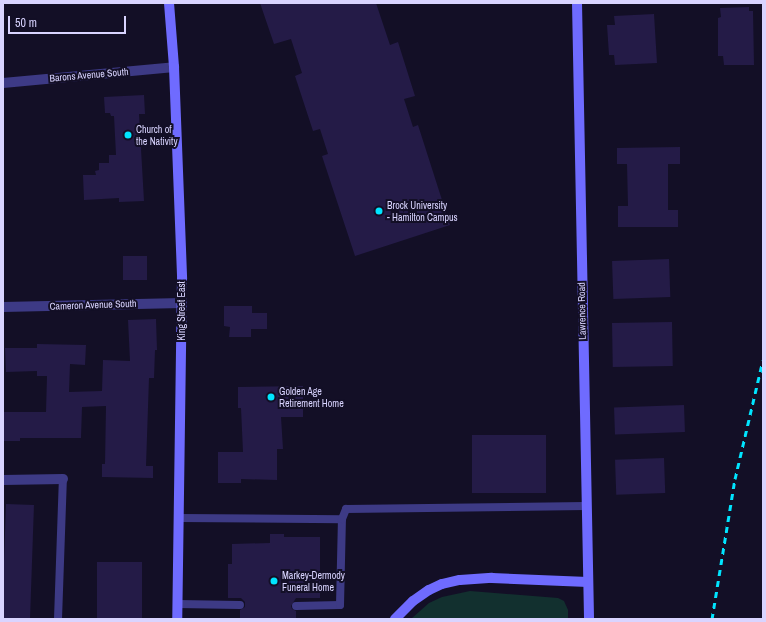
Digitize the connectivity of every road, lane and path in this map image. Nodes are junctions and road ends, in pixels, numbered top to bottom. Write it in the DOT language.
graph roads {
  1 [pos="169,3"];
  2 [pos="577,3"];
  3 [pos="174,67"];
  4 [pos="3,83"];
  5 [pos="182,303"];
  6 [pos="3,307"];
  7 [pos="63,479"];
  8 [pos="3,480"];
  9 [pos="586,506"];
  10 [pos="179,518"];
  11 [pos="342,519"];
  12 [pos="588,582"];
  13 [pos="177,604"];
  14 [pos="240,605"];
  15 [pos="296,606"];
  16 [pos="58,619"];
  17 [pos="177,619"];
  18 [pos="396,619"];
  19 [pos="589,619"];
  1 -- 3 [label="main road, King Street East"];
  2 -- 9 [label="main road, Lawrence Road"];
  3 -- 4 [label="street, Barons Avenue South"];
  3 -- 5 [label="main road, King Street East"];
  5 -- 6 [label="street, Cameron Avenue South"];
  5 -- 10 [label="main road, King Street East"];
  7 -- 8 [label="street"];
  7 -- 16 [label="lane"];
  9 -- 11 [label="lane"];
  9 -- 12 [label="main road, Lawrence Road"];
  10 -- 11 [label="lane"];
  10 -- 13 [label="main road, King Street East"];
  11 -- 15 [label="lane"];
  12 -- 18 [label="main road"];
  12 -- 19 [label="main road, Lawrence Road"];
  13 -- 14 [label="lane"];
  13 -- 17 [label="main road, King Street East"];
}
